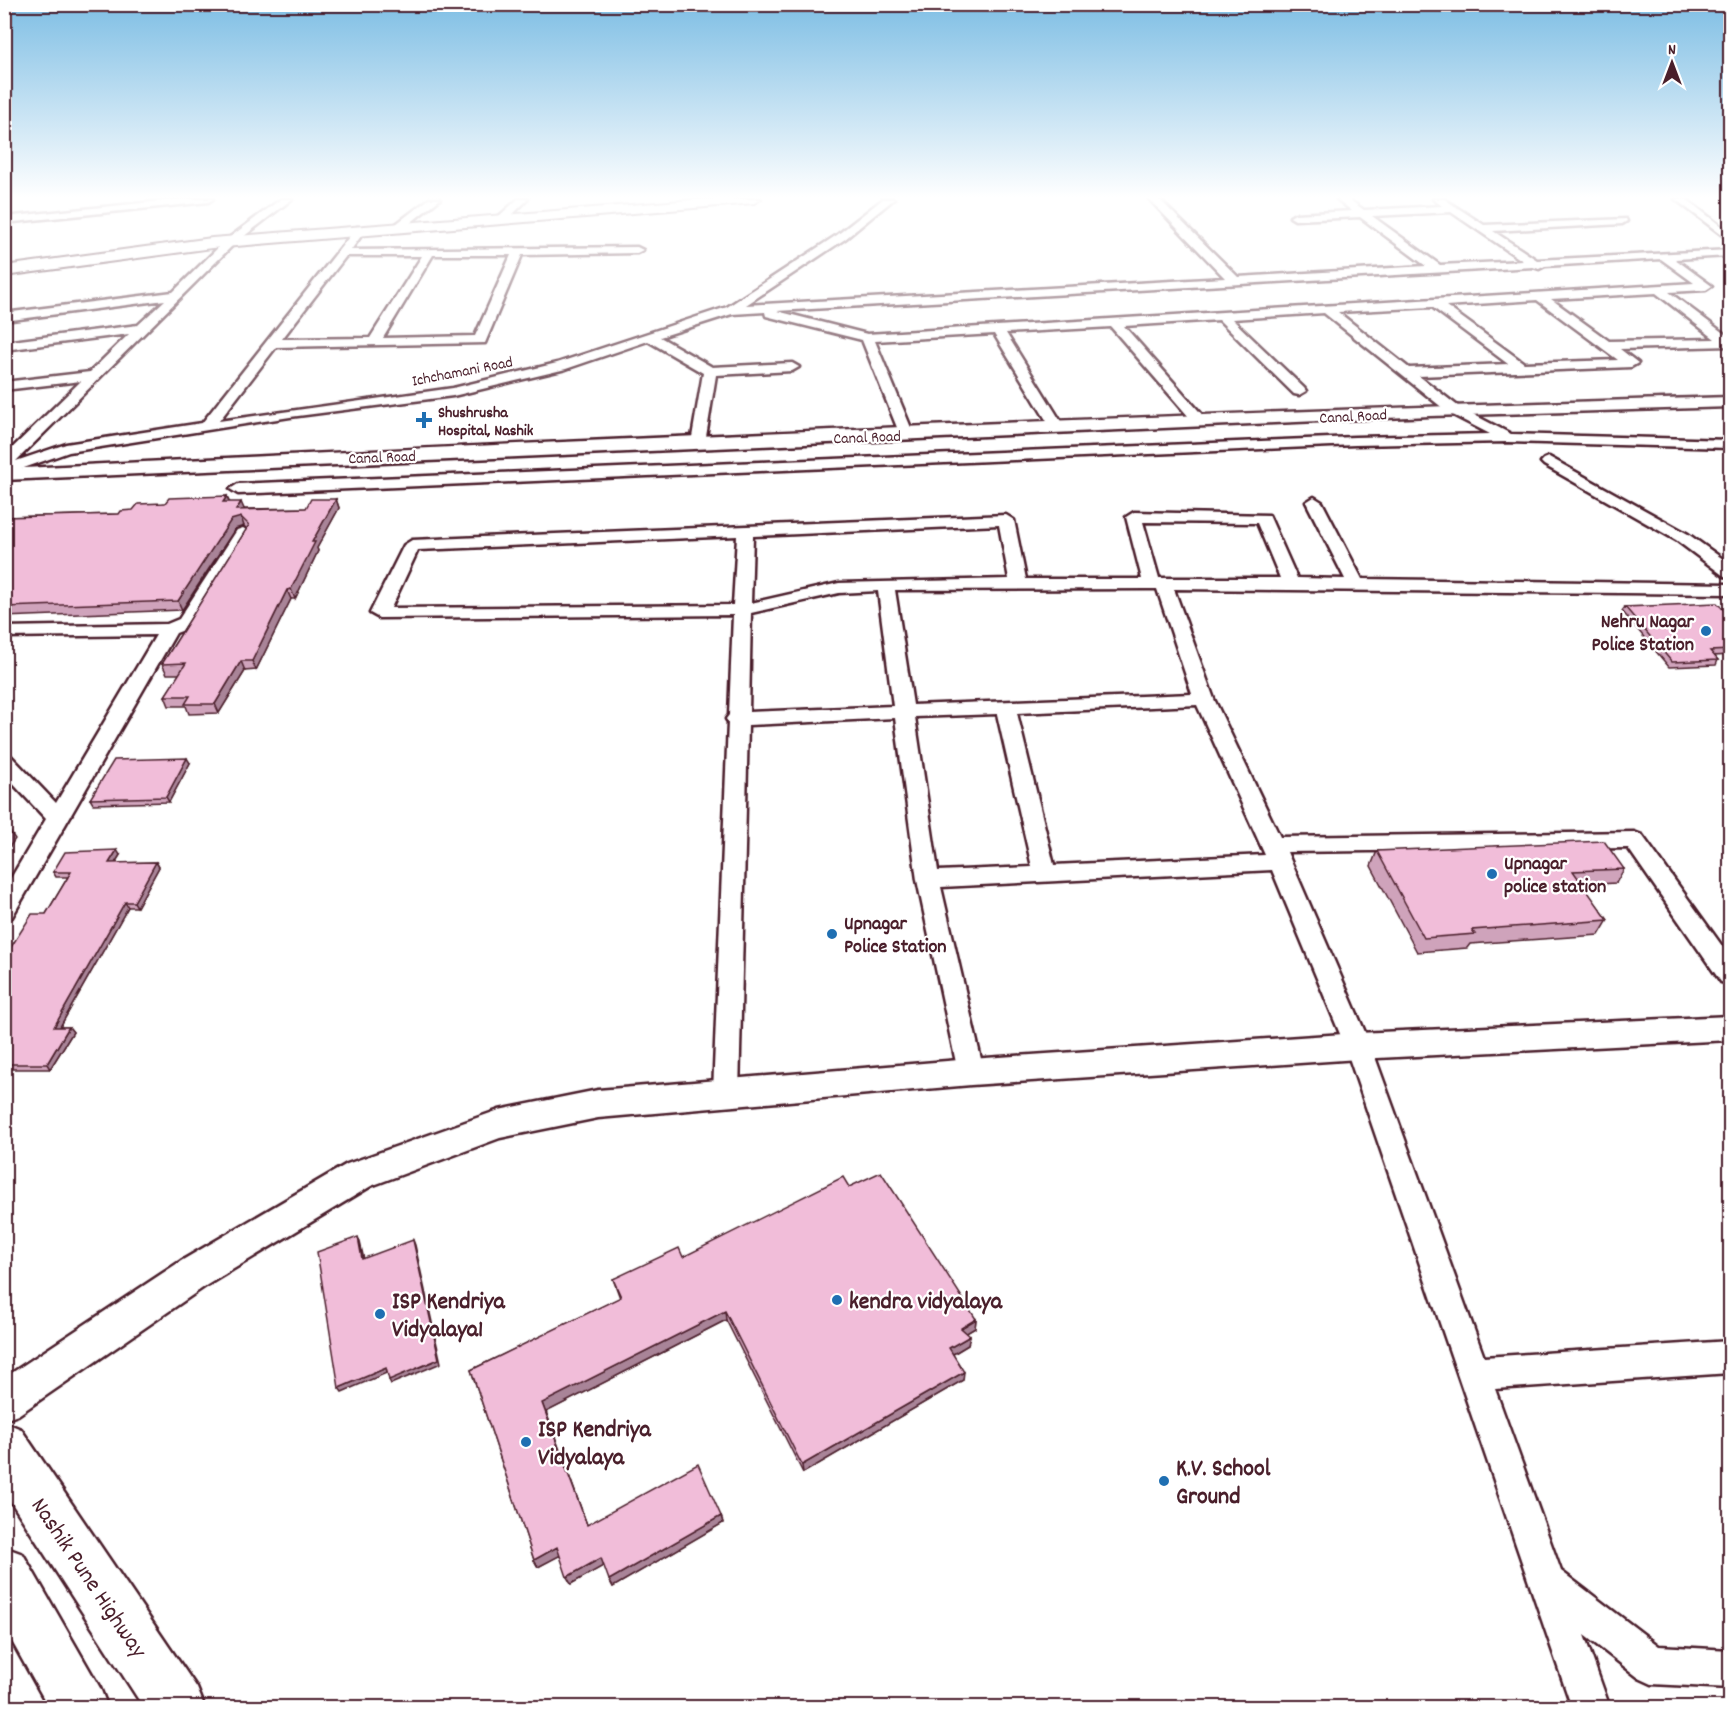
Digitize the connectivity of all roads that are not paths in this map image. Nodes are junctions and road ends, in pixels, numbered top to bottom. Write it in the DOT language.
graph roads {
  1 [pos="191,279"];
  2 [pos="323,279"];
  3 [pos="413,279"];
  4 [pos="506,279"];
  5 [pos="778,279"];
  6 [pos="1233,279"];
  7 [pos="1358,279"];
  8 [pos="1559,279"];
  9 [pos="1696,279"];
  10 [pos="1154,284"];
  11 [pos="1657,288"];
  12 [pos="1580,292"];
  13 [pos="174,295"];
  14 [pos="1538,295"];
  15 [pos="1433,302"];
  16 [pos="1392,304"];
  17 [pos="753,308"];
  18 [pos="1326,309"];
  19 [pos="731,310"];
  20 [pos="1221,315"];
  21 [pos="4,316"];
  22 [pos="1190,317"];
  23 [pos="1114,322"];
  24 [pos="140,329"];
  25 [pos="998,330"];
  26 [pos="650,337"];
  27 [pos="867,338"];
  28 [pos="374,342"];
  29 [pos="1729,342"];
  30 [pos="272,344"];
  31 [pos="1607,345"];
  32 [pos="4,346"];
  33 [pos="792,367"];
  34 [pos="1521,367"];
  35 [pos="710,371"];
  36 [pos="1406,372"];
  37 [pos="93,376"];
  38 [pos="4,386"];
  39 [pos="1299,391"];
  40 [pos="1731,402"];
  41 [pos="1454,410"];
  42 [pos="1201,422"];
  43 [pos="207,428"];
  44 [pos="1058,428"];
  45 [pos="907,435"];
  46 [pos="1508,438"];
  47 [pos="698,443"];
  48 [pos="1731,444"];
  49 [pos="1532,452"];
  50 [pos="1549,462"];
  51 [pos="4,465"];
  52 [pos="4,473"];
  53 [pos="238,489"];
  54 [pos="1314,502"];
  55 [pos="745,532"];
  56 [pos="243,533"];
  57 [pos="1731,572"];
  58 [pos="1291,583"];
  59 [pos="886,585"];
  60 [pos="1019,585"];
  61 [pos="1158,585"];
  62 [pos="1357,585"];
  63 [pos="1731,589"];
  64 [pos="742,610"];
  65 [pos="169,629"];
  66 [pos="4,632"];
  67 [pos="1204,699"];
  68 [pos="1006,709"];
  69 [pos="906,711"];
  70 [pos="736,719"];
  71 [pos="4,761"];
  72 [pos="58,818"];
  73 [pos="1275,854"];
  74 [pos="1046,874"];
  75 [pos="928,880"];
  76 [pos="4,911"];
  77 [pos="1731,975"];
  78 [pos="1731,1028"];
  79 [pos="1358,1046"];
  80 [pos="971,1072"];
  81 [pos="726,1093"];
  82 [pos="1731,1357"];
  83 [pos="1473,1374"];
  84 [pos="4,1401"];
  85 [pos="4,1446"];
  86 [pos="4,1573"];
  87 [pos="1548,1584"];
  88 [pos="1731,1669"];
  89 [pos="80,1707"];
  90 [pos="177,1707"];
  91 [pos="1591,1707"];
  1 -- 13 [label="street"];
  2 -- 30 [label="street"];
  3 -- 28 [label="street"];
  4 -- 28 [label="street"];
  5 -- 19 [label="street, Ichchamani Road"];
  6 -- 10 [label="street"];
  7 -- 16 [label="street"];
  8 -- 12 [label="street"];
  9 -- 11 [label="street"];
  10 -- 17 [label="street"];
  10 -- 22 [label="street"];
  11 -- 12 [label="street"];
  11 -- 29 [label="street"];
  12 -- 14 [label="street"];
  13 -- 21 [label="street"];
  13 -- 24 [label="street"];
  14 -- 15 [label="street"];
  14 -- 31 [label="street"];
  15 -- 16 [label="street"];
  15 -- 34 [label="street"];
  16 -- 18 [label="street"];
  17 -- 19 [label="street"];
  17 -- 27 [label="street"];
  18 -- 20 [label="street"];
  18 -- 36 [label="street"];
  19 -- 26 [label="street, Ichchamani Road"];
  20 -- 22 [label="street"];
  20 -- 39 [label="street"];
  22 -- 23 [label="street"];
  23 -- 25 [label="street"];
  23 -- 42 [label="street"];
  24 -- 32 [label="street"];
  24 -- 37 [label="street"];
  25 -- 27 [label="street"];
  25 -- 44 [label="street"];
  26 -- 35 [label="street"];
  26 -- 43 [label="street, Ichchamani Road"];
  27 -- 45 [label="street"];
  28 -- 30 [label="street"];
  29 -- 31 [label="street"];
  30 -- 43 [label="street"];
  31 -- 34 [label="street"];
  33 -- 35 [label="street"];
  34 -- 36 [label="street"];
  35 -- 47 [label="street"];
  36 -- 41 [label="street"];
  37 -- 38 [label="street"];
  37 -- 51 [label="street"];
  40 -- 41 [label="street, Canal Road"];
  41 -- 42 [label="street, Canal Road"];
  41 -- 46 [label="street"];
  42 -- 44 [label="street, Canal Road"];
  43 -- 52 [label="street, Ichchamani Road"];
  44 -- 45 [label="street, Canal Road"];
  45 -- 47 [label="street, Canal Road"];
  46 -- 48 [label="street"];
  46 -- 49 [label="street"];
  46 -- 53 [label="street"];
  47 -- 52 [label="street, Canal Road"];
  50 -- 57 [label="street"];
  54 -- 62 [label="street"];
  55 -- 60 [label="street"];
  55 -- 64 [label="street"];
  55 -- 64 [label="street"];
  56 -- 65 [label="street"];
  58 -- 61 [label="street"];
  58 -- 61 [label="street"];
  58 -- 62 [label="street"];
  59 -- 60 [label="street"];
  59 -- 64 [label="street"];
  59 -- 69 [label="street"];
  60 -- 61 [label="street"];
  61 -- 67 [label="street"];
  62 -- 63 [label="street"];
  64 -- 70 [label="street"];
  65 -- 66 [label="street"];
  65 -- 72 [label="street"];
  67 -- 68 [label="street"];
  67 -- 73 [label="street"];
  68 -- 69 [label="street"];
  68 -- 74 [label="street"];
  69 -- 70 [label="street"];
  69 -- 75 [label="street"];
  70 -- 81 [label="street"];
  71 -- 72 [label="street"];
  72 -- 76 [label="street"];
  73 -- 74 [label="street"];
  73 -- 77 [label="street"];
  73 -- 79 [label="street"];
  74 -- 75 [label="street"];
  75 -- 80 [label="street"];
  78 -- 79 [label="street"];
  79 -- 80 [label="street"];
  79 -- 83 [label="street"];
  80 -- 81 [label="street"];
  81 -- 84 [label="street"];
  82 -- 83 [label="street"];
  83 -- 87 [label="street"];
  85 -- 90 [label="highway, Nashik Pune Highway"];
  86 -- 89 [label="highway"];
  87 -- 88 [label="street"];
  87 -- 91 [label="street"];
}
